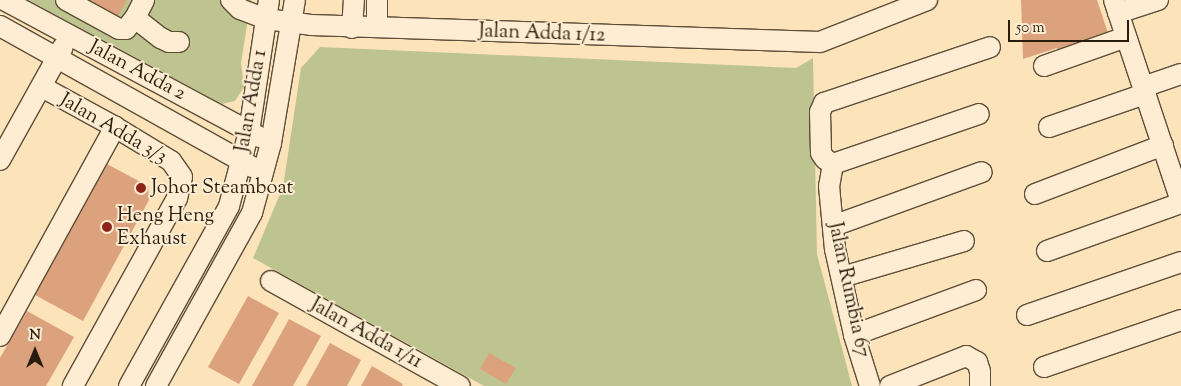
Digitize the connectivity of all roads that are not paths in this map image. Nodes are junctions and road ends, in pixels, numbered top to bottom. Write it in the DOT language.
graph roads {
  1 [pos="66,0"];
  2 [pos="144,0"];
  3 [pos="230,0"];
  4 [pos="295,0"];
  5 [pos="354,0"];
  6 [pos="377,0"];
  7 [pos="1158,0"];
  8 [pos="8,1"];
  9 [pos="916,2"];
  10 [pos="1116,6"];
  11 [pos="267,9"];
  12 [pos="135,18"];
  13 [pos="291,23"];
  14 [pos="0,26"];
  15 [pos="377,27"];
  16 [pos="352,28"];
  17 [pos="70,35"];
  18 [pos="1126,37"];
  19 [pos="179,42"];
  20 [pos="990,47"];
  21 [pos="57,59"];
  22 [pos="1044,66"];
  23 [pos="1181,74"];
  24 [pos="42,87"];
  25 [pos="1144,91"];
  26 [pos="979,114"];
  27 [pos="115,127"];
  28 [pos="1049,127"];
  29 [pos="249,132"];
  30 [pos="271,143"];
  31 [pos="1163,144"];
  32 [pos="0,160"];
  33 [pos="241,162"];
  34 [pos="833,164"];
  35 [pos="1176,165"];
  36 [pos="263,172"];
  37 [pos="982,172"];
  38 [pos="1035,194"];
  39 [pos="1181,202"];
  40 [pos="833,226"];
  41 [pos="964,241"];
  42 [pos="1047,251"];
  43 [pos="1181,262"];
  44 [pos="842,277"];
  45 [pos="271,281"];
  46 [pos="976,290"];
  47 [pos="1027,315"];
  48 [pos="1181,320"];
  49 [pos="854,335"];
  50 [pos="0,336"];
  51 [pos="1044,367"];
  52 [pos="980,378"];
  53 [pos="73,386"];
  54 [pos="129,386"];
  55 [pos="156,386"];
  56 [pos="460,386"];
  57 [pos="870,386"];
  58 [pos="892,386"];
  1 -- 12 [label="street"];
  2 -- 12 [label="street"];
  3 -- 11 [label="street, Jalan Adda 1/12"];
  4 -- 13 [label="street, Jalan Adda 1"];
  5 -- 16 [label="street"];
  6 -- 15 [label="street"];
  7 -- 10 [label="street"];
  8 -- 17 [label="street, Jalan Adda 2"];
  9 -- 15 [label="street, Jalan Adda 1/12"];
  10 -- 18 [label="street"];
  11 -- 13 [label="street, Jalan Adda 1/12"];
  11 -- 29 [label="street, Jalan Adda 1"];
  12 -- 19 [label="street"];
  13 -- 16 [label="street, Jalan Adda 1/12"];
  13 -- 30 [label="street, Jalan Adda 1"];
  14 -- 21 [label="street, Jalan Adda 2"];
  15 -- 16 [label="street, Jalan Adda 1/12"];
  17 -- 21 [label="street"];
  17 -- 29 [label="street, Jalan Adda 2"];
  18 -- 22 [label="street"];
  18 -- 25 [label="street"];
  20 -- 34 [label="street"];
  21 -- 24 [label="street"];
  21 -- 33 [label="street, Jalan Adda 2"];
  23 -- 25 [label="street"];
  24 -- 27 [label="street, Jalan Adda 3/3"];
  24 -- 32 [label="street"];
  25 -- 28 [label="street"];
  25 -- 31 [label="street"];
  26 -- 34 [label="street"];
  27 -- 50 [label="street"];
  27 -- 53 [label="street, Jalan Adda 3/3"];
  29 -- 30 [label="street, Jalan Adda 2"];
  29 -- 33 [label="street, Jalan Adda 1"];
  30 -- 36 [label="street, Jalan Adda 1"];
  31 -- 35 [label="street"];
  31 -- 38 [label="street"];
  33 -- 36 [label="street, Jalan Adda 2"];
  33 -- 54 [label="street, Jalan Adda 1"];
  34 -- 40 [label="street, Jalan Rumbia 67"];
  35 -- 39 [label="street"];
  36 -- 55 [label="street, Jalan Adda 1"];
  37 -- 40 [label="street"];
  39 -- 42 [label="street"];
  40 -- 44 [label="street, Jalan Rumbia 67"];
  41 -- 44 [label="street"];
  43 -- 47 [label="street"];
  44 -- 49 [label="street, Jalan Rumbia 67"];
  45 -- 56 [label="street, Jalan Adda 1/11"];
  46 -- 49 [label="street"];
  48 -- 51 [label="street"];
  49 -- 57 [label="street, Jalan Rumbia 67"];
  52 -- 58 [label="street"];
}
